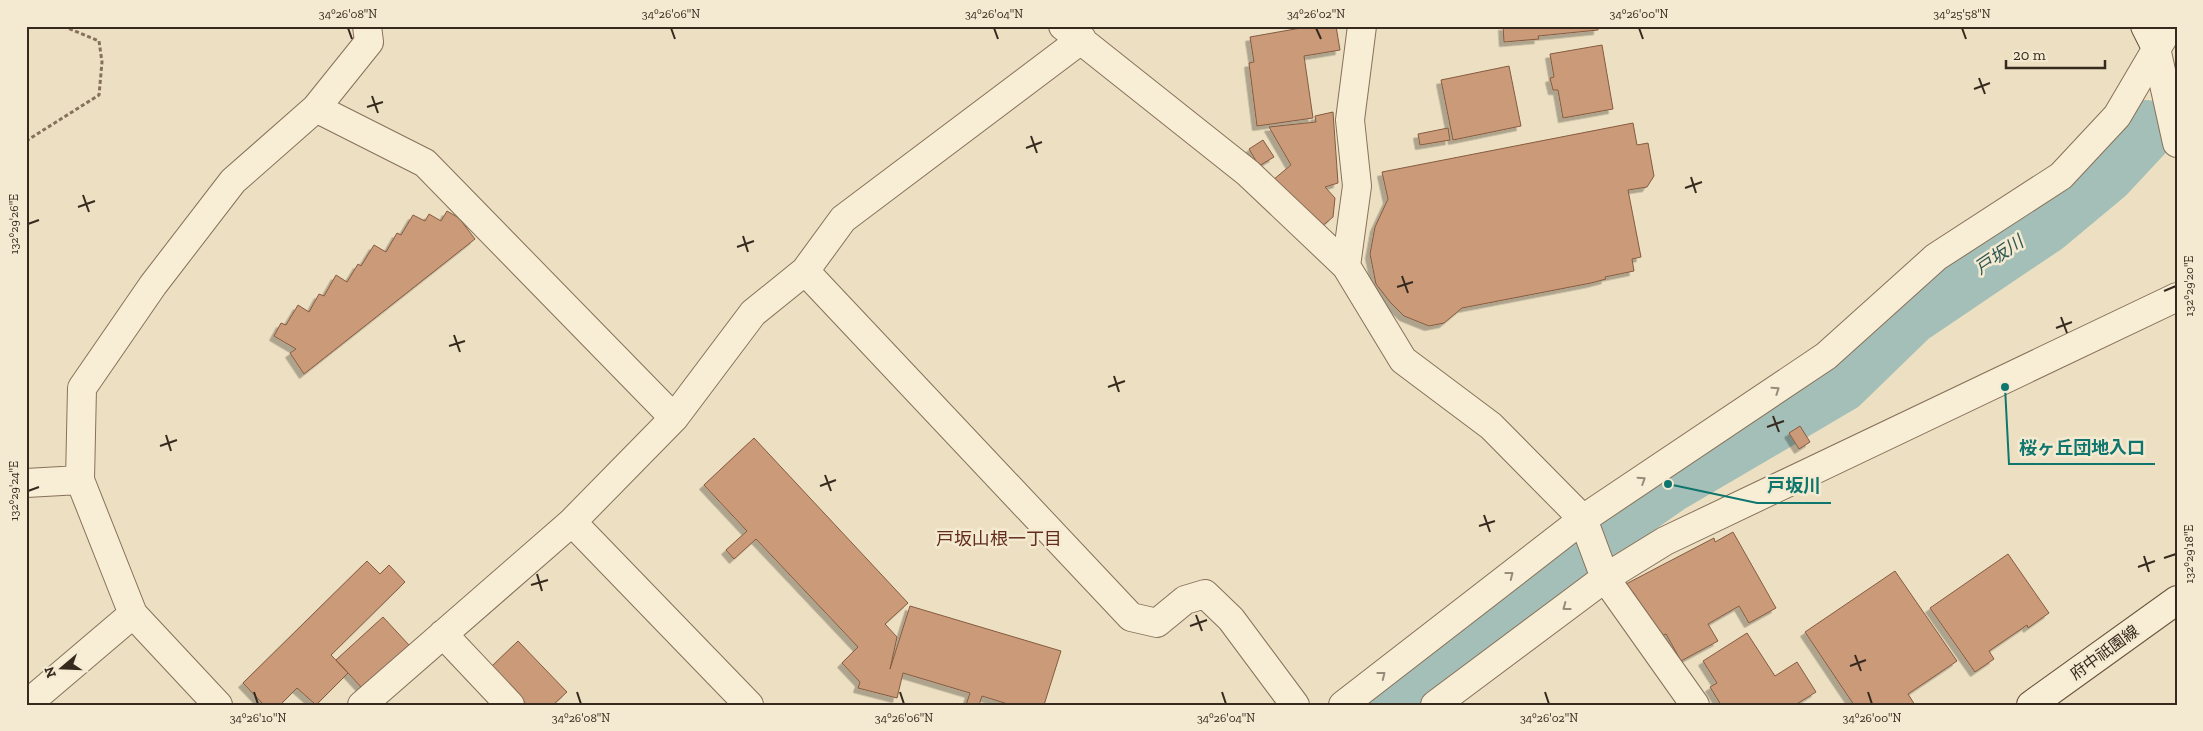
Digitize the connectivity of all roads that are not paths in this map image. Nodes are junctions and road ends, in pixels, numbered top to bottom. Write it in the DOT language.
graph roads {
  1 [pos="367,26"];
  2 [pos="1362,26"];
  3 [pos="1073,33"];
  4 [pos="2157,33"];
  5 [pos="2173,105"];
  6 [pos="316,108"];
  7 [pos="2177,143"];
  8 [pos="1346,266"];
  9 [pos="805,271"];
  10 [pos="2177,297"];
  11 [pos="674,418"];
  12 [pos="80,480"];
  13 [pos="26,483"];
  14 [pos="572,522"];
  15 [pos="1585,525"];
  16 [pos="1601,568"];
  17 [pos="2177,600"];
  18 [pos="133,614"];
  19 [pos="443,634"];
  20 [pos="26,705"];
  21 [pos="218,705"];
  22 [pos="362,705"];
  23 [pos="510,705"];
  24 [pos="749,705"];
  25 [pos="1295,705"];
  26 [pos="1343,705"];
  27 [pos="1435,705"];
  28 [pos="1695,705"];
  29 [pos="2031,705"];
  1 -- 6 [label="street"];
  2 -- 8 [label="street"];
  3 -- 8 [label="street"];
  3 -- 9 [label="street"];
  4 -- 5 [label="street"];
  15 -- 4 [label="street, one-way"];
  5 -- 7 [label="street"];
  6 -- 11 [label="street"];
  6 -- 12 [label="street"];
  8 -- 15 [label="street"];
  9 -- 11 [label="street"];
  9 -- 25 [label="street"];
  10 -- 16 [label="street"];
  11 -- 14 [label="street"];
  12 -- 13 [label="street"];
  12 -- 18 [label="street"];
  14 -- 19 [label="street"];
  14 -- 24 [label="street"];
  15 -- 16 [label="street"];
  26 -- 15 [label="street, one-way"];
  16 -- 27 [label="street, one-way"];
  16 -- 28 [label="street"];
  17 -- 29 [label="street, 府中祇園線"];
  18 -- 20 [label="street"];
  18 -- 21 [label="street"];
  19 -- 22 [label="street"];
  19 -- 23 [label="street"];
}
